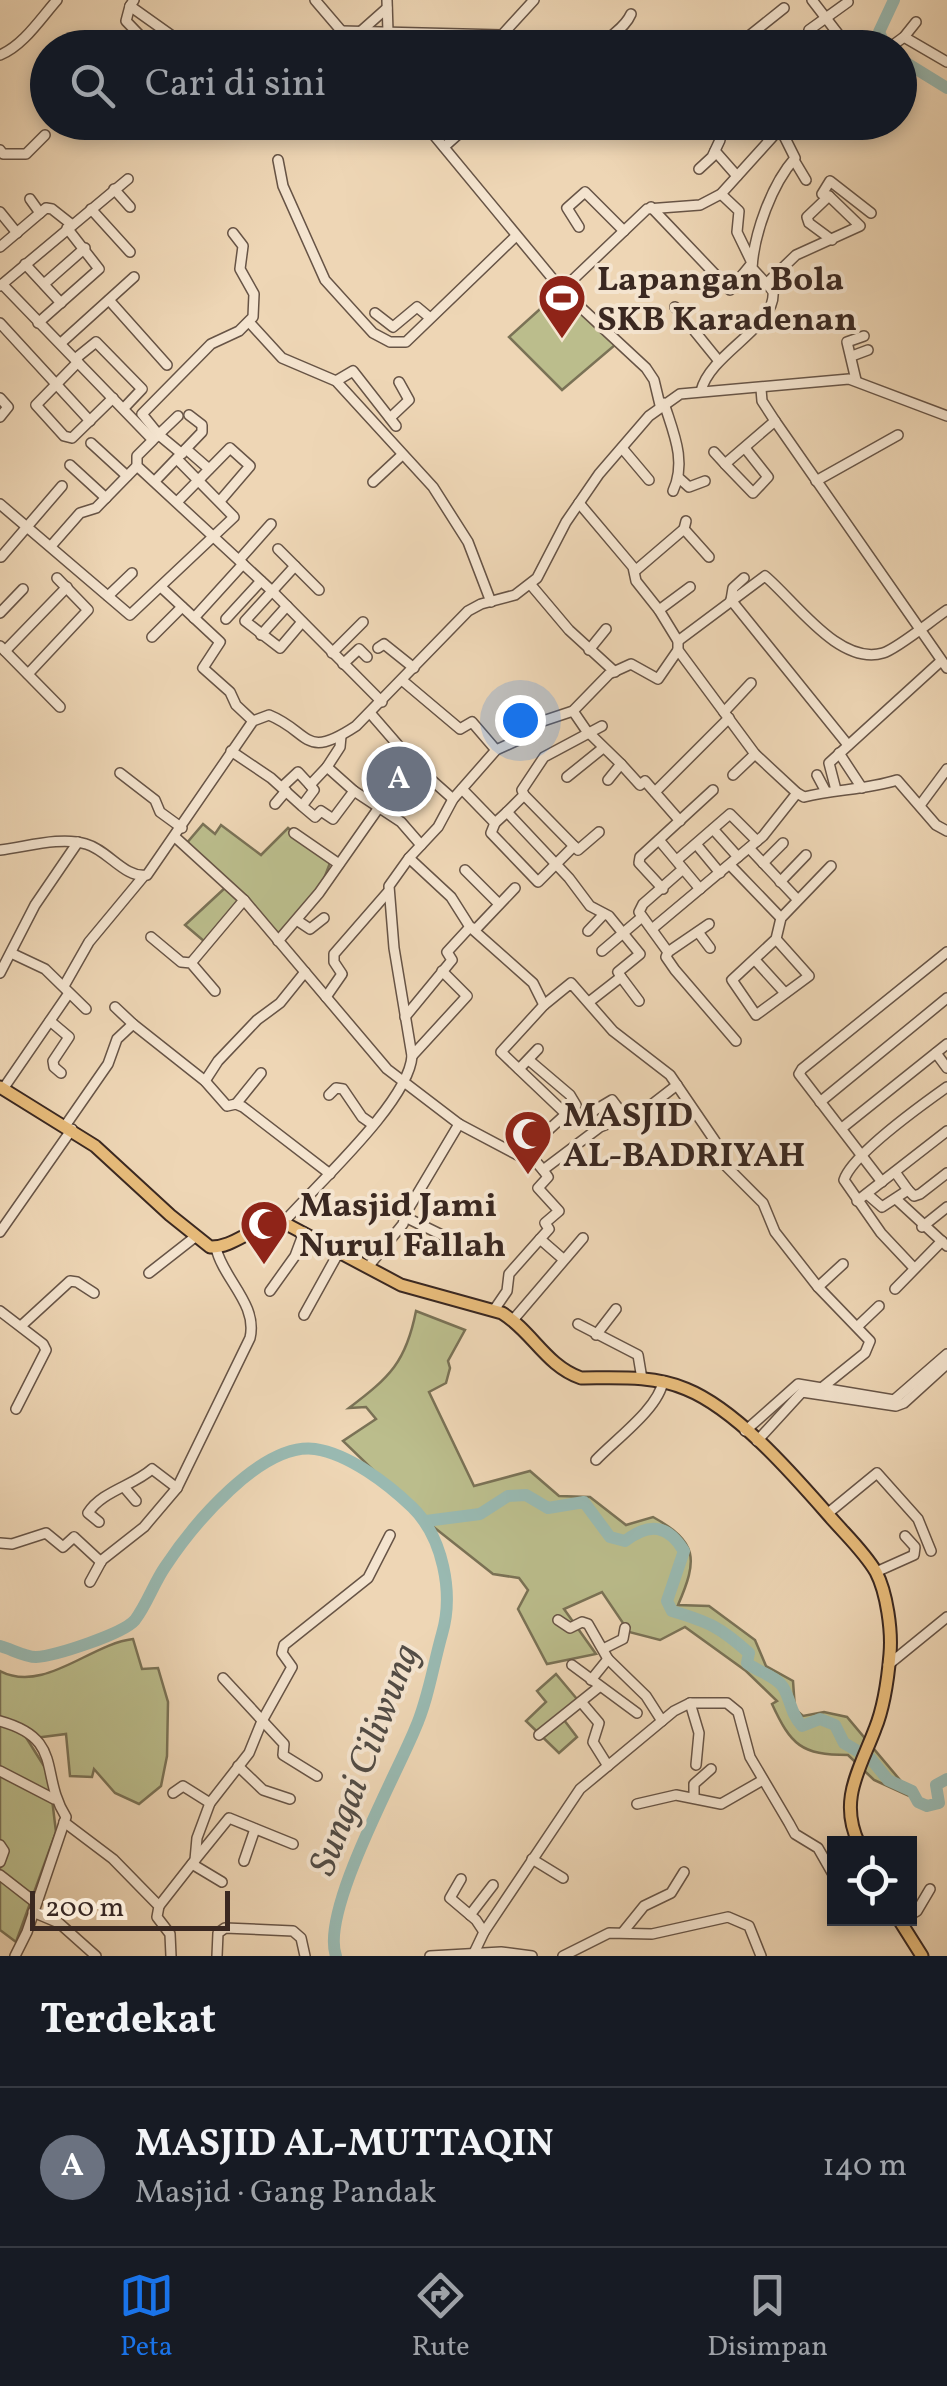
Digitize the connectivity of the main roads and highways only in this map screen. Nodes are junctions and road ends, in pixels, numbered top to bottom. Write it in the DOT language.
graph roads {
  1 [pos="1,1088"];
  2 [pos="856,1836"];
  3 [pos="907,1926"];
  4 [pos="922,1956"];
  1 -- 2 [label="main road"];
  3 -- 4 [label="main road"];
}
